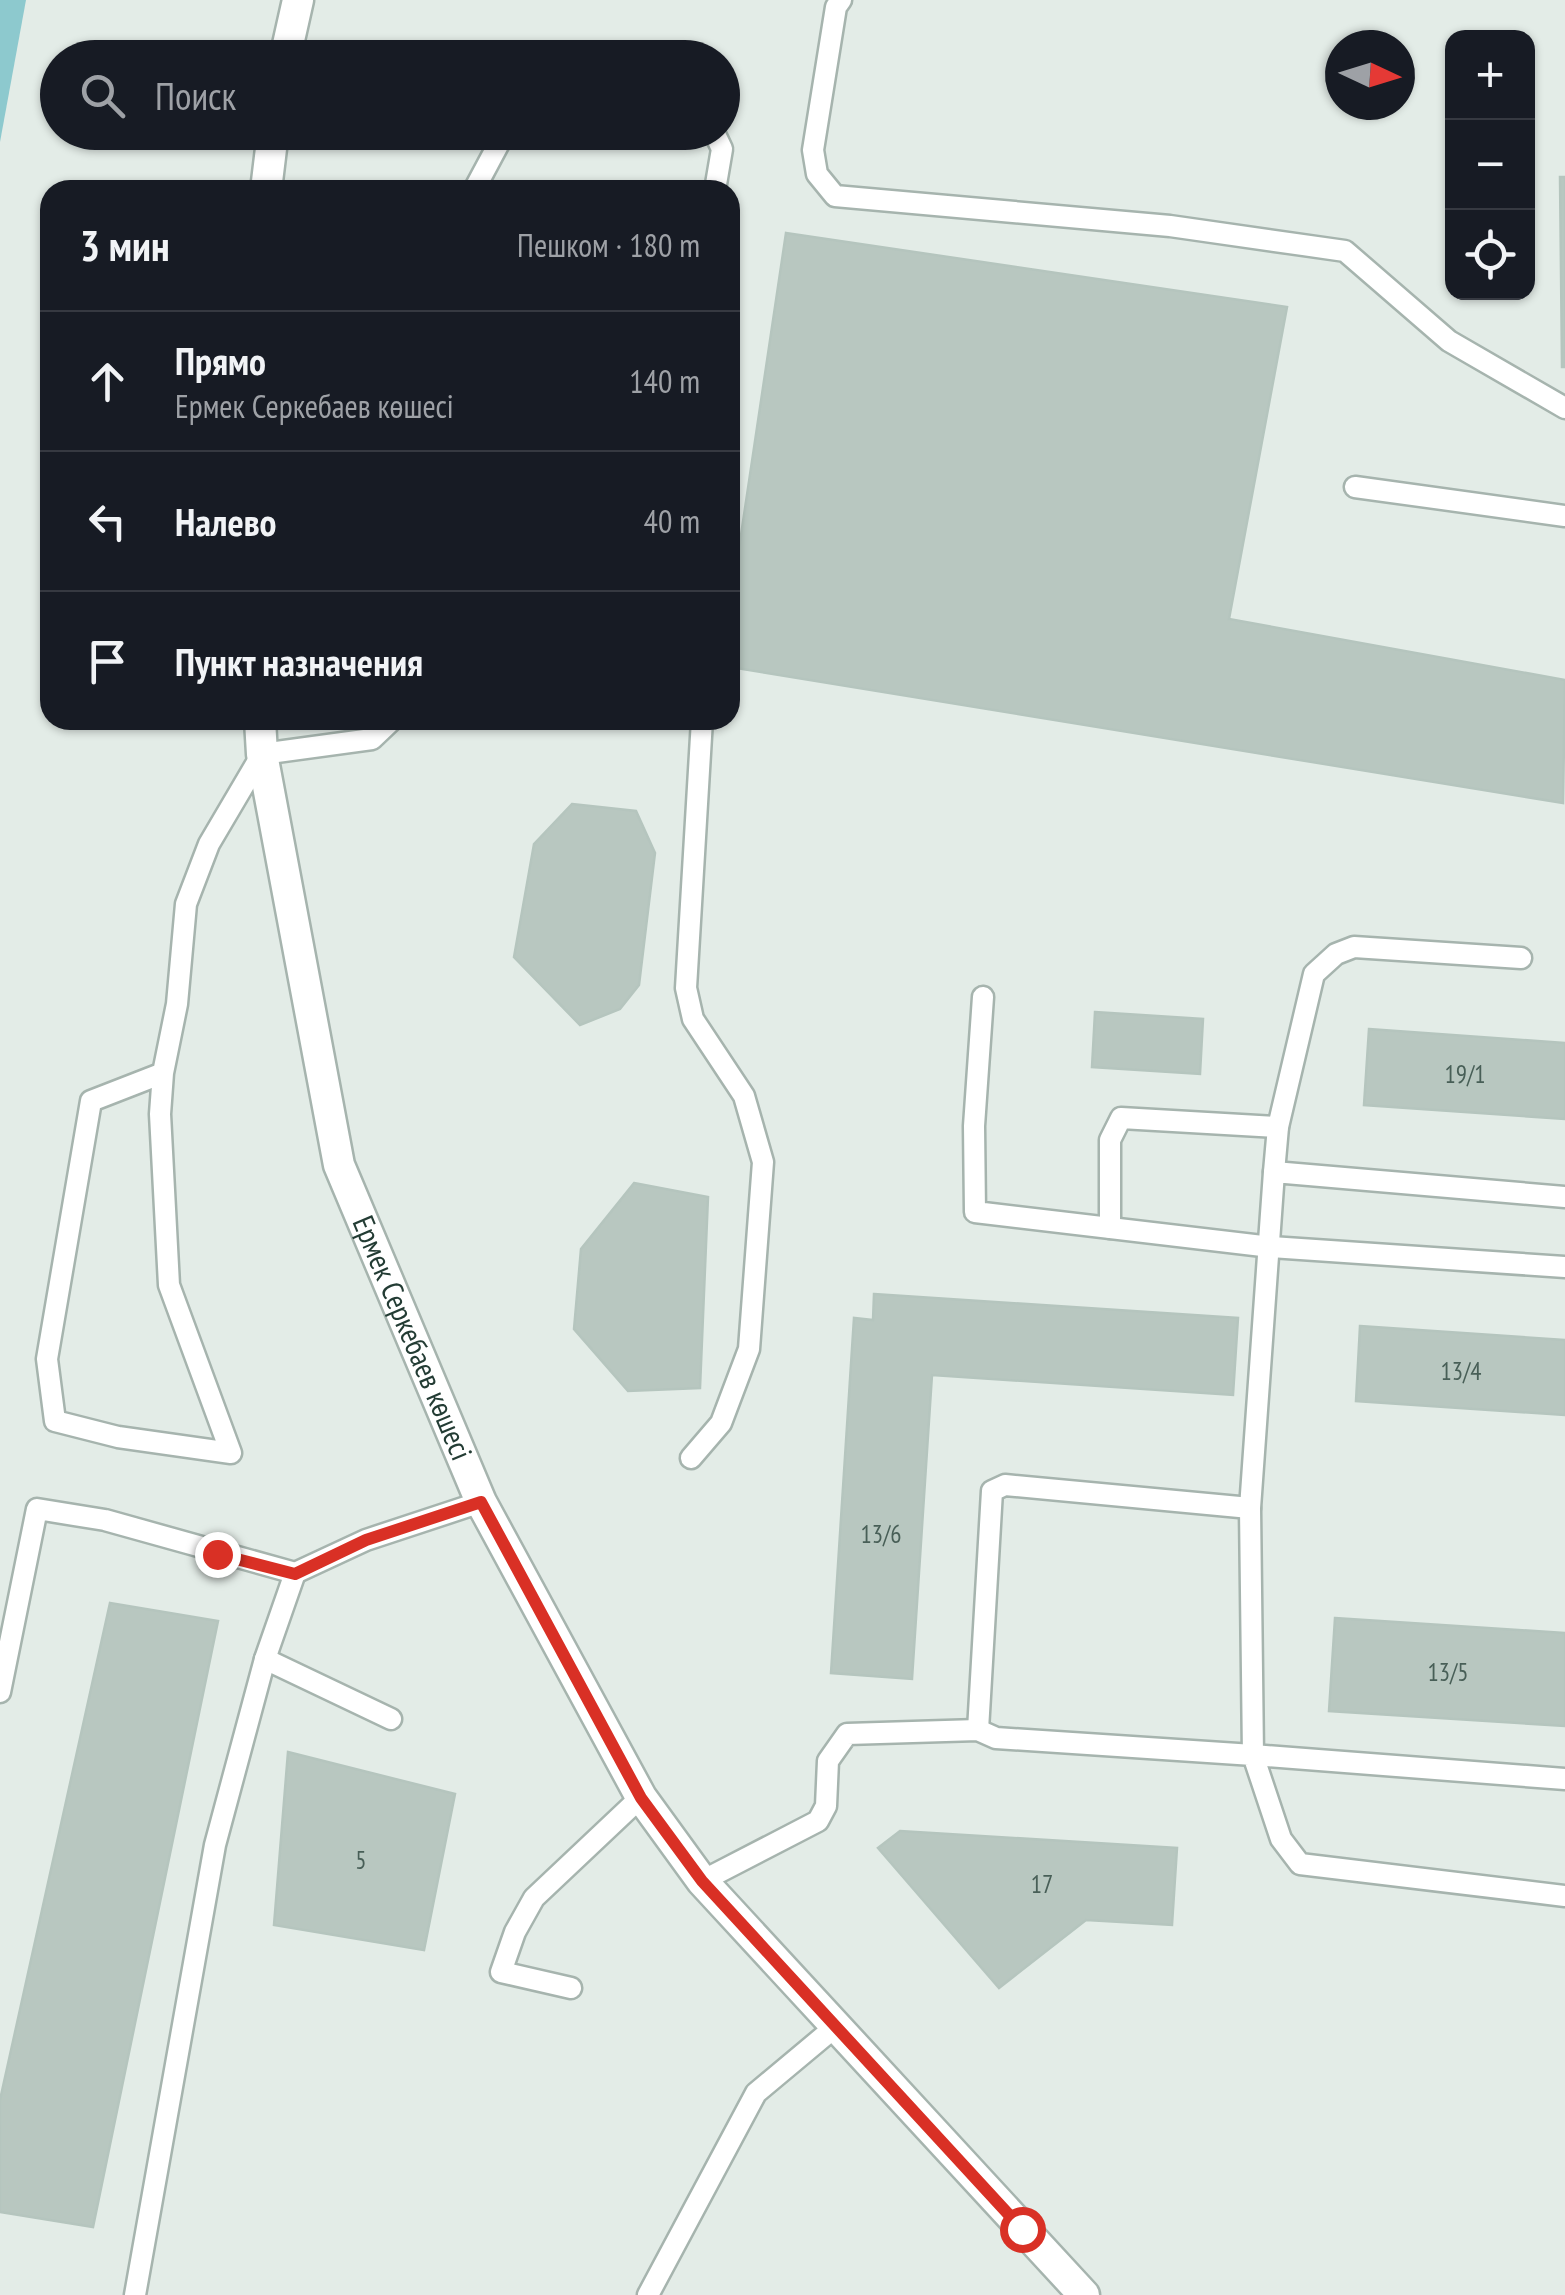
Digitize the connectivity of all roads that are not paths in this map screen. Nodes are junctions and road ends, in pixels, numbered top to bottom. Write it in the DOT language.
graph roads {
  1 [pos="298,0"];
  2 [pos="841,0"];
  3 [pos="288,40"];
  4 [pos="271,150"];
  5 [pos="495,150"];
  6 [pos="722,150"];
  7 [pos="267,180"];
  8 [pos="479,180"];
  9 [pos="717,180"];
  10 [pos="1565,408"];
  11 [pos="1355,487"];
  12 [pos="1565,516"];
  13 [pos="261,730"];
  14 [pos="381,730"];
  15 [pos="701,730"];
  16 [pos="262,754"];
  17 [pos="1521,958"];
  18 [pos="983,997"];
  19 [pos="162,1073"];
  20 [pos="1278,1127"];
  21 [pos="1274,1172"];
  22 [pos="1565,1196"];
  23 [pos="1110,1228"];
  24 [pos="1272,1247"];
  25 [pos="1565,1267"];
  26 [pos="692,1458"];
  27 [pos="481,1502"];
  28 [pos="1250,1508"];
  29 [pos="295,1574"];
  30 [pos="265,1659"];
  31 [pos="0,1692"];
  32 [pos="391,1719"];
  33 [pos="978,1730"];
  34 [pos="1253,1755"];
  35 [pos="1565,1779"];
  36 [pos="641,1798"];
  37 [pos="702,1881"];
  38 [pos="1565,1896"];
  39 [pos="571,1988"];
  40 [pos="835,2027"];
  41 [pos="136,2295"];
  42 [pos="648,2295"];
  43 [pos="1084,2295"];
  1 -- 3 [label="street"];
  2 -- 10 [label="lane"];
  4 -- 7 [label="street"];
  5 -- 8 [label="lane"];
  6 -- 9 [label="lane"];
  11 -- 12 [label="lane"];
  13 -- 16 [label="street, Ермек Серкебаев көшесі"];
  14 -- 16 [label="lane"];
  15 -- 26 [label="lane"];
  16 -- 19 [label="lane"];
  16 -- 27 [label="street, Ермек Серкебаев көшесі"];
  17 -- 20 [label="lane"];
  18 -- 23 [label="lane"];
  19 -- 19 [label="lane"];
  20 -- 21 [label="lane"];
  20 -- 23 [label="lane"];
  21 -- 22 [label="lane"];
  21 -- 24 [label="lane"];
  23 -- 24 [label="lane"];
  24 -- 25 [label="lane"];
  24 -- 28 [label="lane"];
  27 -- 29 [label="lane"];
  27 -- 36 [label="street, Ермек Серкебаев көшесі"];
  28 -- 33 [label="lane"];
  28 -- 34 [label="lane"];
  29 -- 30 [label="lane"];
  29 -- 31 [label="lane"];
  30 -- 32 [label="lane"];
  30 -- 41 [label="lane"];
  33 -- 34 [label="lane"];
  33 -- 37 [label="lane"];
  34 -- 35 [label="lane"];
  34 -- 38 [label="lane"];
  36 -- 37 [label="street, Ермек Серкебаев көшесі"];
  36 -- 39 [label="lane"];
  37 -- 40 [label="street, Ермек Серкебаев көшесі"];
  40 -- 42 [label="lane"];
  40 -- 43 [label="street, Ермек Серкебаев көшесі"];
}
